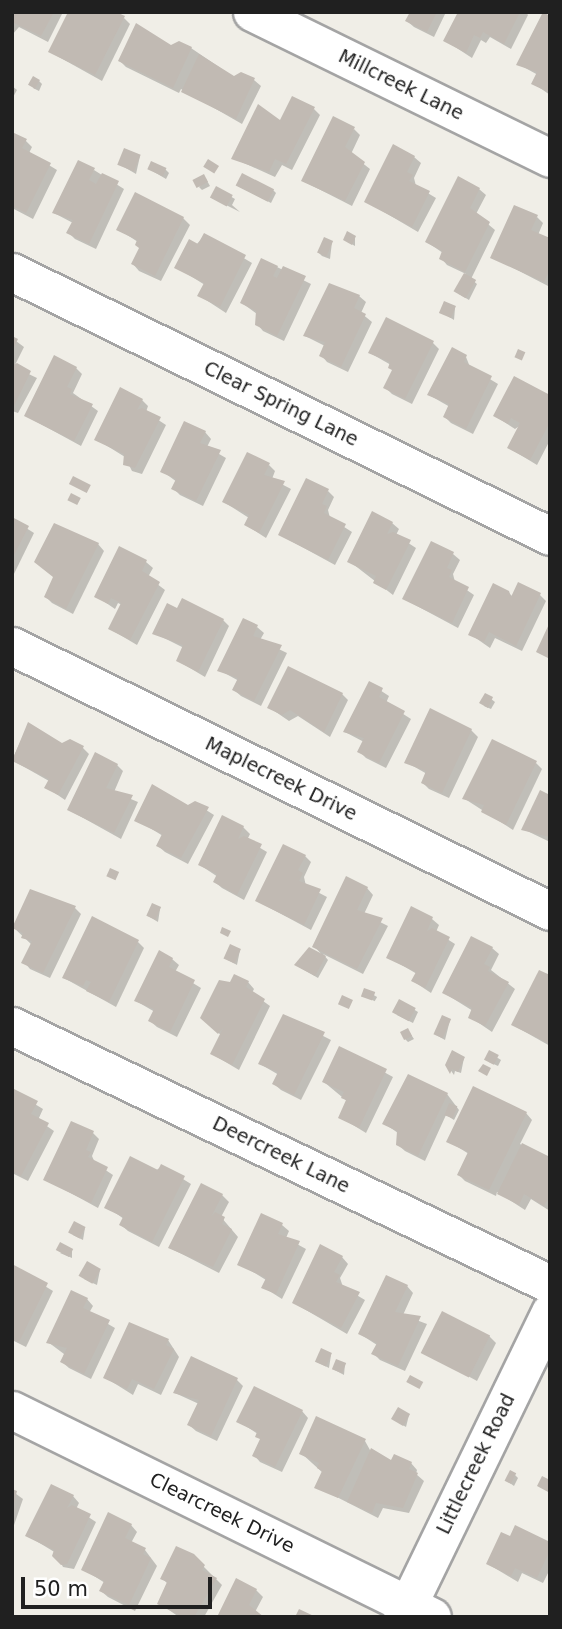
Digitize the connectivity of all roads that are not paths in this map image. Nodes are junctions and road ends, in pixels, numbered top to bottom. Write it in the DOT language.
graph roads {
  1 [pos="252,12"];
  2 [pos="550,158"];
  3 [pos="12,272"];
  4 [pos="550,536"];
  5 [pos="12,646"];
  6 [pos="550,911"];
  7 [pos="12,1026"];
  8 [pos="550,1284"];
  9 [pos="550,1312"];
  10 [pos="12,1409"];
  11 [pos="414,1613"];
  1 -- 2 [label="street, Millcreek Lane"];
  3 -- 4 [label="street, Clear Spring Lane"];
  5 -- 6 [label="street, Maplecreek Drive"];
  7 -- 8 [label="street, Deercreek Lane"];
  9 -- 11 [label="street, Littlecreek Road"];
  10 -- 11 [label="street, Clearcreek Drive"];
}
